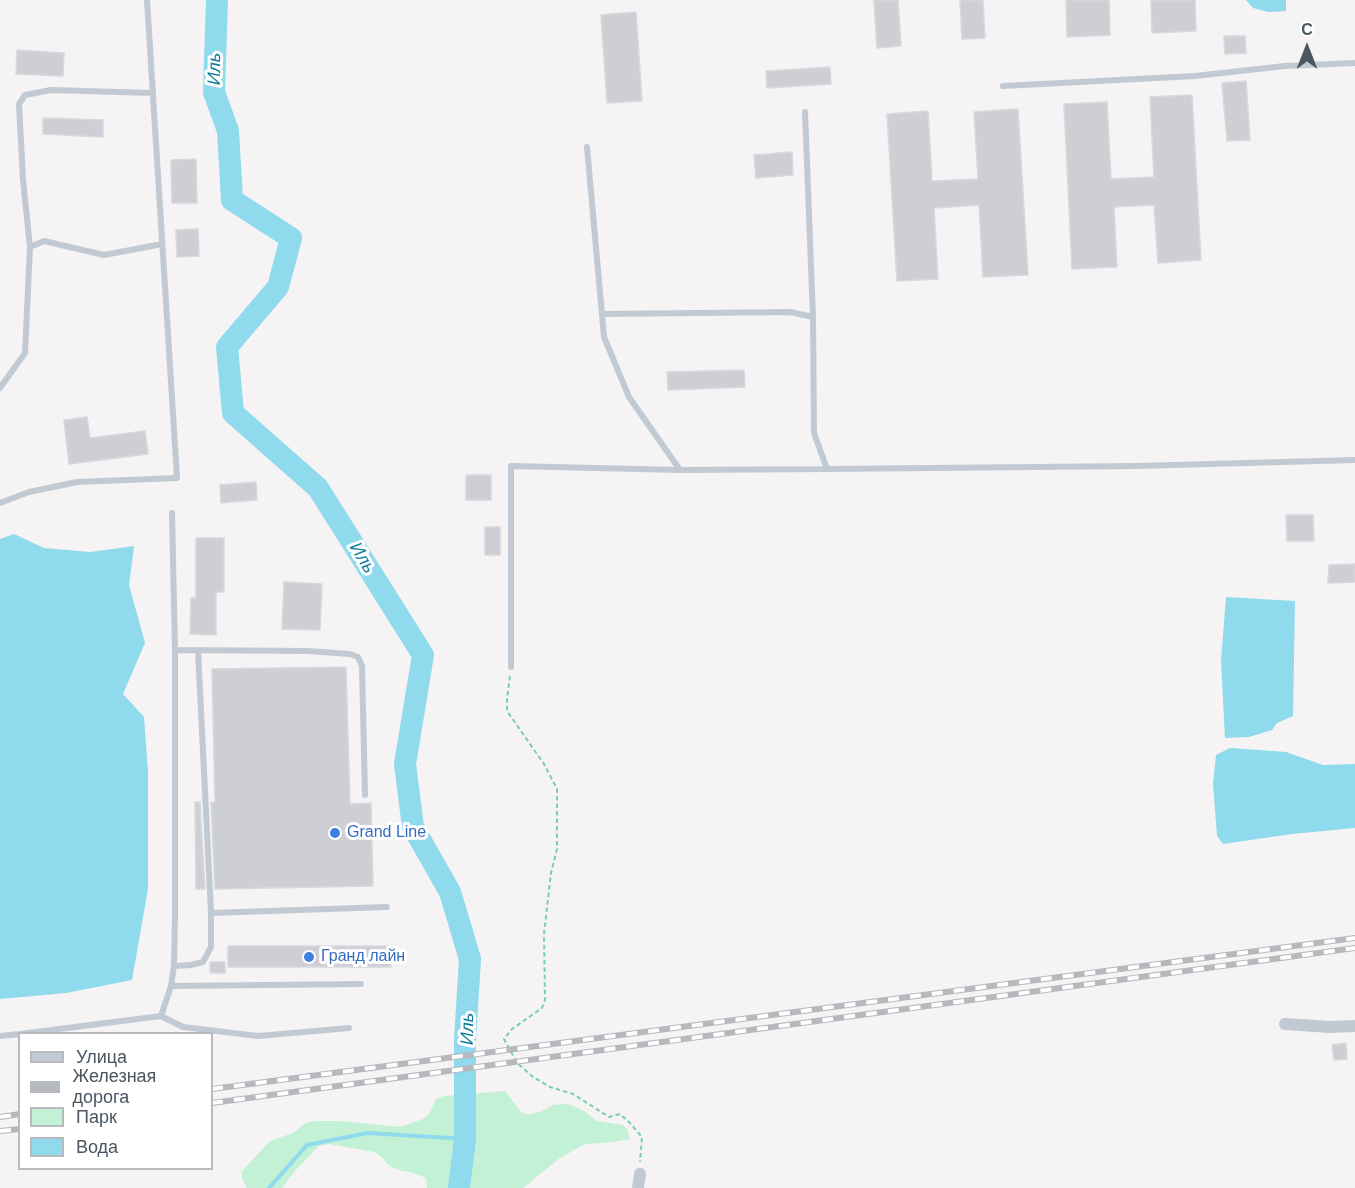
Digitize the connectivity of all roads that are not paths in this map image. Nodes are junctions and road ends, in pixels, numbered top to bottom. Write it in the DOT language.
graph roads {
  1 [pos="147,0"];
  2 [pos="1355,63"];
  3 [pos="1003,86"];
  4 [pos="153,93"];
  5 [pos="805,112"];
  6 [pos="587,147"];
  7 [pos="162,244"];
  8 [pos="30,247"];
  9 [pos="603,314"];
  10 [pos="813,317"];
  11 [pos="0,388"];
  12 [pos="1355,460"];
  13 [pos="827,469"];
  14 [pos="680,470"];
  15 [pos="0,503"];
  16 [pos="172,513"];
  17 [pos="175,650"];
  18 [pos="198,650"];
  19 [pos="511,668"];
  20 [pos="365,795"];
  21 [pos="387,907"];
  22 [pos="211,913"];
  23 [pos="174,966"];
  24 [pos="361,984"];
  25 [pos="171,986"];
  26 [pos="161,1016"];
  27 [pos="1285,1024"];
  28 [pos="1355,1026"];
  29 [pos="349,1028"];
  30 [pos="36,1032"];
  31 [pos="18,1034"];
  32 [pos="0,1036"];
  33 [pos="640,1174"];
  34 [pos="638,1188"];
  1 -- 4 [label="lane"];
  2 -- 3 [label="lane"];
  4 -- 7 [label="lane"];
  4 -- 8 [label="lane"];
  5 -- 10 [label="lane"];
  6 -- 9 [label="lane"];
  7 -- 8 [label="lane"];
  7 -- 15 [label="lane"];
  8 -- 11 [label="lane"];
  9 -- 10 [label="lane"];
  9 -- 14 [label="lane"];
  10 -- 13 [label="lane"];
  12 -- 13 [label="lane"];
  13 -- 14 [label="lane"];
  14 -- 19 [label="lane"];
  16 -- 17 [label="lane"];
  17 -- 18 [label="lane"];
  17 -- 23 [label="lane"];
  18 -- 20 [label="lane"];
  18 -- 22 [label="lane"];
  21 -- 22 [label="lane"];
  22 -- 23 [label="lane"];
  23 -- 25 [label="lane"];
  24 -- 25 [label="lane"];
  25 -- 26 [label="lane"];
  26 -- 29 [label="lane"];
  26 -- 30 [label="lane"];
  27 -- 28 [label="street"];
  31 -- 32 [label="lane"];
  33 -- 34 [label="street"];
}
